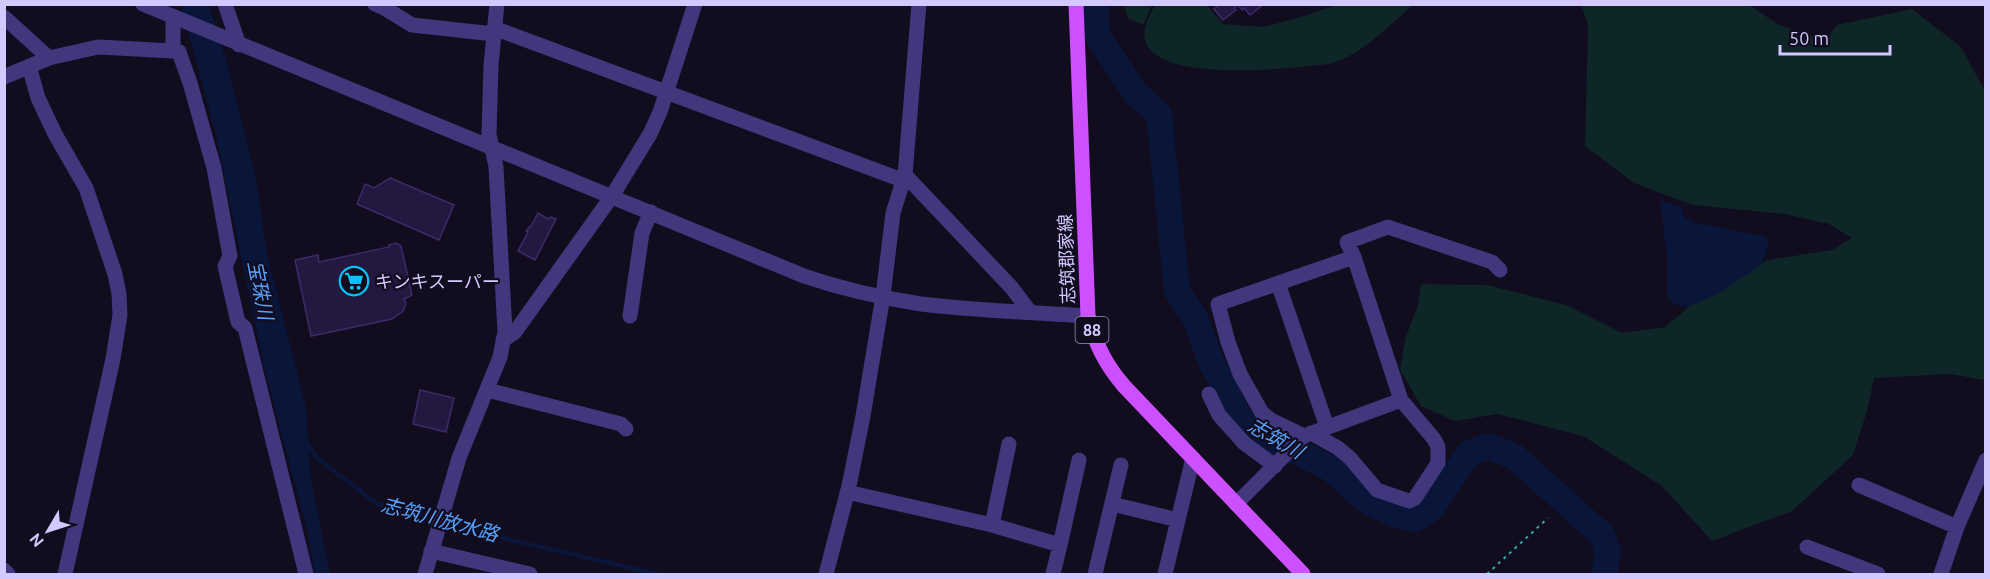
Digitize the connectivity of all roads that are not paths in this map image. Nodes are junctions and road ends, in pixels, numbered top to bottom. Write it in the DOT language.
graph roads {
  1 [pos="225,4"];
  2 [pos="375,4"];
  3 [pos="497,4"];
  4 [pos="695,4"];
  5 [pos="919,4"];
  6 [pos="1076,4"];
  7 [pos="152,6"];
  8 [pos="4,17"];
  9 [pos="173,18"];
  10 [pos="494,31"];
  11 [pos="239,45"];
  12 [pos="173,51"];
  13 [pos="49,58"];
  14 [pos="29,66"];
  15 [pos="4,77"];
  16 [pos="667,92"];
  17 [pos="491,147"];
  18 [pos="904,178"];
  19 [pos="612,196"];
  20 [pos="651,212"];
  21 [pos="1354,257"];
  22 [pos="1500,270"];
  23 [pos="1278,283"];
  24 [pos="883,296"];
  25 [pos="1030,312"];
  26 [pos="630,316"];
  27 [pos="1088,316"];
  28 [pos="503,340"];
  29 [pos="487,390"];
  30 [pos="1209,394"];
  31 [pos="1401,400"];
  32 [pos="1328,427"];
  33 [pos="626,429"];
  34 [pos="1304,437"];
  35 [pos="1009,444"];
  36 [pos="1193,458"];
  37 [pos="1079,460"];
  38 [pos="1986,460"];
  39 [pos="1279,462"];
  40 [pos="1121,465"];
  41 [pos="1859,485"];
  42 [pos="847,492"];
  43 [pos="1112,504"];
  44 [pos="1236,504"];
  45 [pos="1178,520"];
  46 [pos="992,525"];
  47 [pos="1957,527"];
  48 [pos="1060,545"];
  49 [pos="1808,547"];
  50 [pos="432,548"];
  51 [pos="4,570"];
  52 [pos="8,574"];
  53 [pos="65,574"];
  54 [pos="306,574"];
  55 [pos="425,574"];
  56 [pos="530,574"];
  57 [pos="826,574"];
  58 [pos="1053,574"];
  59 [pos="1095,574"];
  60 [pos="1165,574"];
  61 [pos="1303,574"];
  62 [pos="1878,574"];
  63 [pos="1941,574"];
  1 -- 11 [label="street"];
  2 -- 10 [label="street"];
  3 -- 10 [label="street"];
  4 -- 16 [label="street"];
  5 -- 18 [label="street"];
  6 -- 27 [label="main road, 志筑郡家線 / 88"];
  7 -- 9 [label="street"];
  8 -- 13 [label="street"];
  9 -- 11 [label="street"];
  9 -- 12 [label="street"];
  10 -- 16 [label="street"];
  10 -- 17 [label="street"];
  11 -- 17 [label="street"];
  12 -- 13 [label="street"];
  12 -- 54 [label="street"];
  13 -- 14 [label="street"];
  14 -- 15 [label="street"];
  14 -- 53 [label="street"];
  16 -- 18 [label="street"];
  16 -- 19 [label="street"];
  17 -- 19 [label="street"];
  17 -- 28 [label="street"];
  18 -- 24 [label="street"];
  18 -- 25 [label="street"];
  19 -- 20 [label="street"];
  19 -- 28 [label="street"];
  20 -- 24 [label="street"];
  20 -- 26 [label="street"];
  21 -- 22 [label="street"];
  21 -- 23 [label="street"];
  21 -- 31 [label="street"];
  23 -- 32 [label="street"];
  23 -- 34 [label="street"];
  24 -- 25 [label="street"];
  24 -- 42 [label="street"];
  25 -- 27 [label="street"];
  27 -- 36 [label="main road, 志筑郡家線 / 88"];
  28 -- 29 [label="street"];
  29 -- 33 [label="street"];
  29 -- 50 [label="street"];
  30 -- 39 [label="street"];
  31 -- 32 [label="street"];
  31 -- 34 [label="street"];
  32 -- 34 [label="street"];
  34 -- 39 [label="street"];
  35 -- 46 [label="street"];
  36 -- 44 [label="main road, 志筑郡家線 / 88"];
  36 -- 45 [label="street"];
  37 -- 48 [label="street"];
  38 -- 47 [label="street"];
  39 -- 44 [label="street"];
  40 -- 43 [label="street"];
  41 -- 47 [label="street"];
  42 -- 46 [label="street"];
  42 -- 57 [label="street"];
  43 -- 45 [label="street"];
  43 -- 59 [label="street"];
  44 -- 61 [label="main road, 志筑郡家線 / 88"];
  45 -- 60 [label="street"];
  46 -- 48 [label="street"];
  47 -- 63 [label="street"];
  48 -- 58 [label="street"];
  49 -- 62 [label="street"];
  50 -- 55 [label="street"];
  50 -- 56 [label="street"];
  51 -- 52 [label="street"];
}
